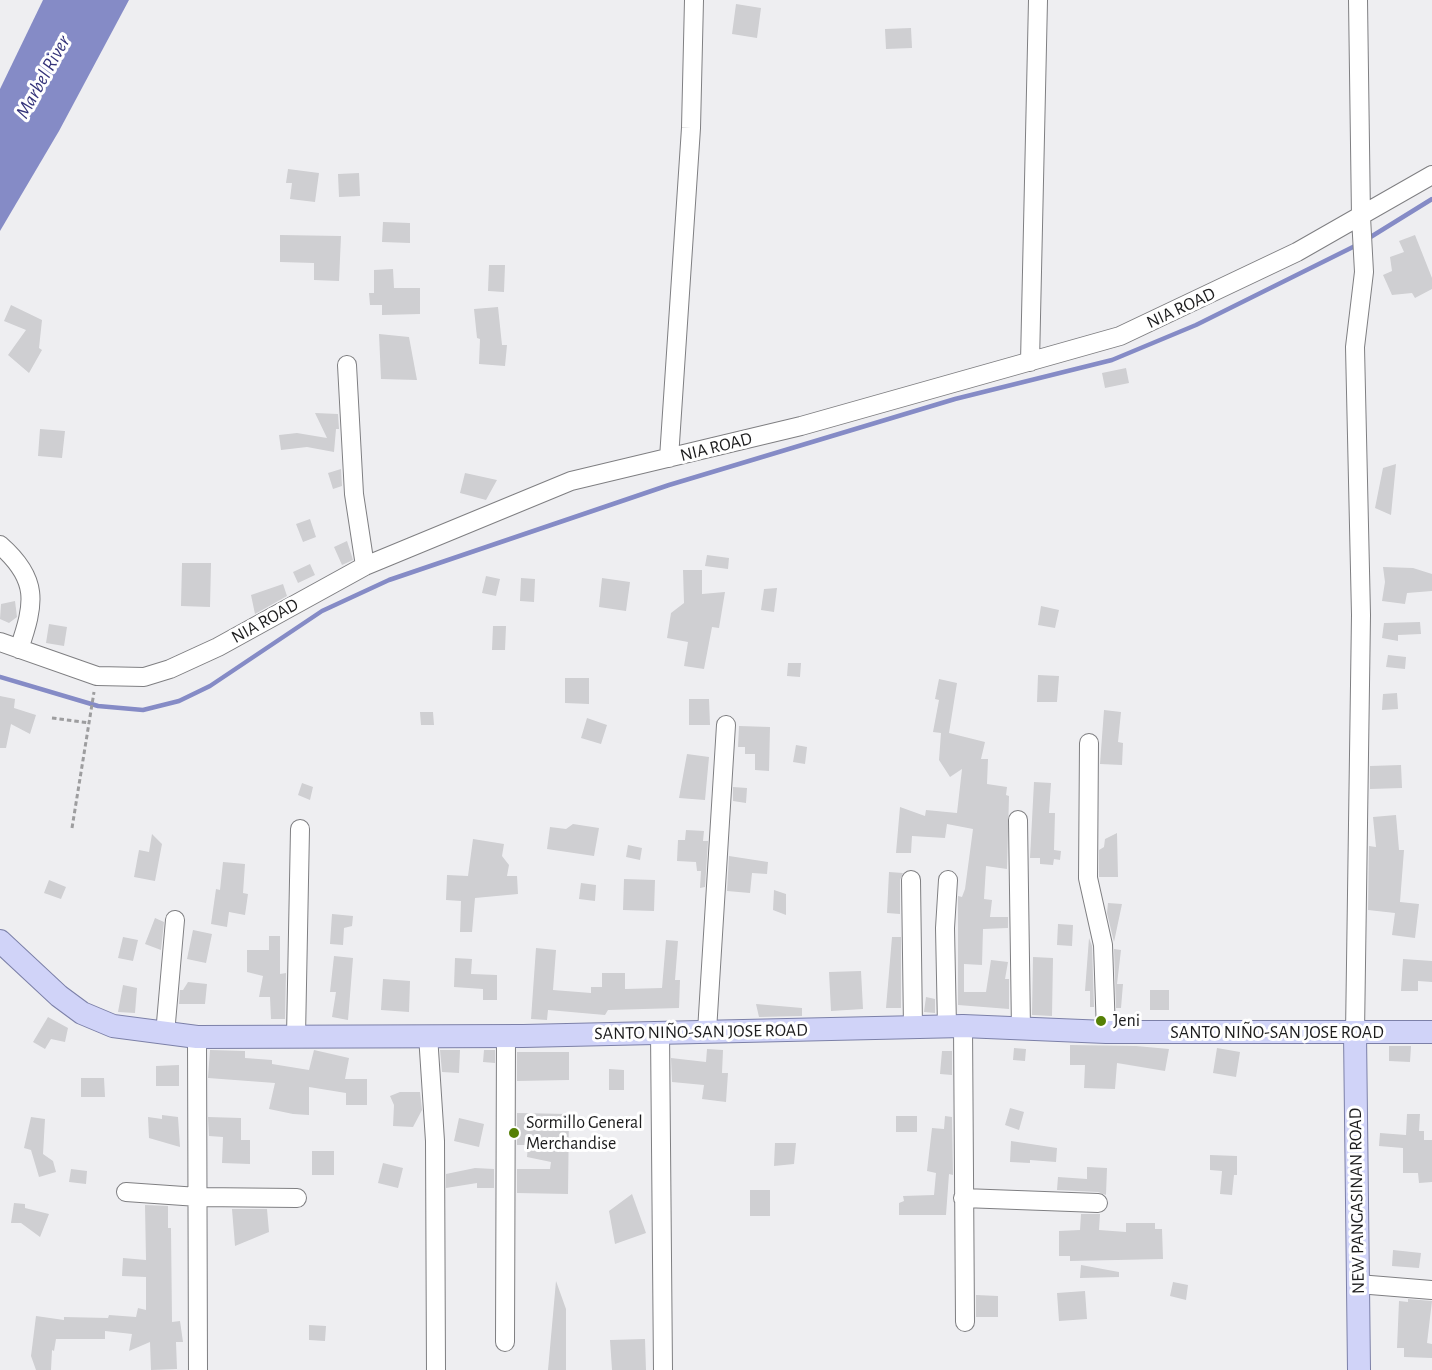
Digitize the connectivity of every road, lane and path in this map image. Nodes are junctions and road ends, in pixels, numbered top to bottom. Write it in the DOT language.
graph roads {
  1 [pos="694,0"];
  2 [pos="1038,0"];
  3 [pos="1358,0"];
  4 [pos="1432,175"];
  5 [pos="1361,217"];
  6 [pos="1030,362"];
  7 [pos="347,365"];
  8 [pos="669,458"];
  9 [pos="0,545"];
  10 [pos="365,566"];
  11 [pos="0,642"];
  12 [pos="18,649"];
  13 [pos="93,698"];
  14 [pos="52,718"];
  15 [pos="90,723"];
  16 [pos="726,725"];
  17 [pos="1089,743"];
  18 [pos="1018,820"];
  19 [pos="72,828"];
  20 [pos="300,829"];
  21 [pos="911,880"];
  22 [pos="948,880"];
  23 [pos="175,920"];
  24 [pos="1,947"];
  25 [pos="955,1027"];
  26 [pos="913,1028"];
  27 [pos="1021,1030"];
  28 [pos="707,1031"];
  29 [pos="660,1032"];
  30 [pos="1106,1032"];
  31 [pos="1432,1032"];
  32 [pos="1355,1033"];
  33 [pos="165,1034"];
  34 [pos="428,1035"];
  35 [pos="506,1035"];
  36 [pos="296,1036"];
  37 [pos="197,1038"];
  38 [pos="126,1192"];
  39 [pos="198,1197"];
  40 [pos="297,1198"];
  41 [pos="963,1198"];
  42 [pos="1098,1203"];
  43 [pos="1359,1284"];
  44 [pos="1432,1290"];
  45 [pos="965,1322"];
  46 [pos="505,1342"];
  47 [pos="198,1370"];
  48 [pos="436,1370"];
  49 [pos="663,1370"];
  50 [pos="1359,1370"];
  1 -- 8 [label="street"];
  2 -- 6 [label="street"];
  3 -- 5 [label="street"];
  4 -- 5 [label="street, NIA ROAD"];
  5 -- 6 [label="street, NIA ROAD"];
  5 -- 32 [label="street"];
  6 -- 8 [label="street, NIA ROAD"];
  7 -- 10 [label="street"];
  8 -- 10 [label="street, NIA ROAD"];
  9 -- 12 [label="street"];
  10 -- 12 [label="street, NIA ROAD"];
  11 -- 12 [label="street, NIA ROAD"];
  13 -- 15 [label="path"];
  14 -- 15 [label="path"];
  15 -- 19 [label="path"];
  16 -- 28 [label="street"];
  17 -- 30 [label="street"];
  18 -- 27 [label="street"];
  20 -- 36 [label="street"];
  21 -- 26 [label="street"];
  22 -- 25 [label="street"];
  23 -- 33 [label="street"];
  24 -- 33 [label="main road, SANTO NIÑO-SAN JOSE ROAD"];
  25 -- 26 [label="main road, SANTO NIÑO-SAN JOSE ROAD"];
  25 -- 27 [label="main road, SANTO NIÑO-SAN JOSE ROAD"];
  25 -- 41 [label="street"];
  26 -- 28 [label="main road, SANTO NIÑO-SAN JOSE ROAD"];
  27 -- 30 [label="main road, SANTO NIÑO-SAN JOSE ROAD"];
  28 -- 29 [label="main road, SANTO NIÑO-SAN JOSE ROAD"];
  29 -- 35 [label="main road, SANTO NIÑO-SAN JOSE ROAD"];
  29 -- 49 [label="street"];
  30 -- 32 [label="main road, SANTO NIÑO-SAN JOSE ROAD"];
  31 -- 32 [label="main road, SANTO NIÑO-SAN JOSE ROAD"];
  32 -- 43 [label="main road, NEW PANGASINAN ROAD"];
  33 -- 37 [label="main road, SANTO NIÑO-SAN JOSE ROAD"];
  34 -- 35 [label="main road, SANTO NIÑO-SAN JOSE ROAD"];
  34 -- 36 [label="main road, SANTO NIÑO-SAN JOSE ROAD"];
  34 -- 48 [label="street"];
  35 -- 46 [label="street"];
  36 -- 37 [label="main road, SANTO NIÑO-SAN JOSE ROAD"];
  37 -- 39 [label="street"];
  38 -- 39 [label="street"];
  39 -- 40 [label="street"];
  39 -- 47 [label="street"];
  41 -- 42 [label="street"];
  41 -- 45 [label="street"];
  43 -- 44 [label="street"];
  43 -- 50 [label="main road, NEW PANGASINAN ROAD"];
}
